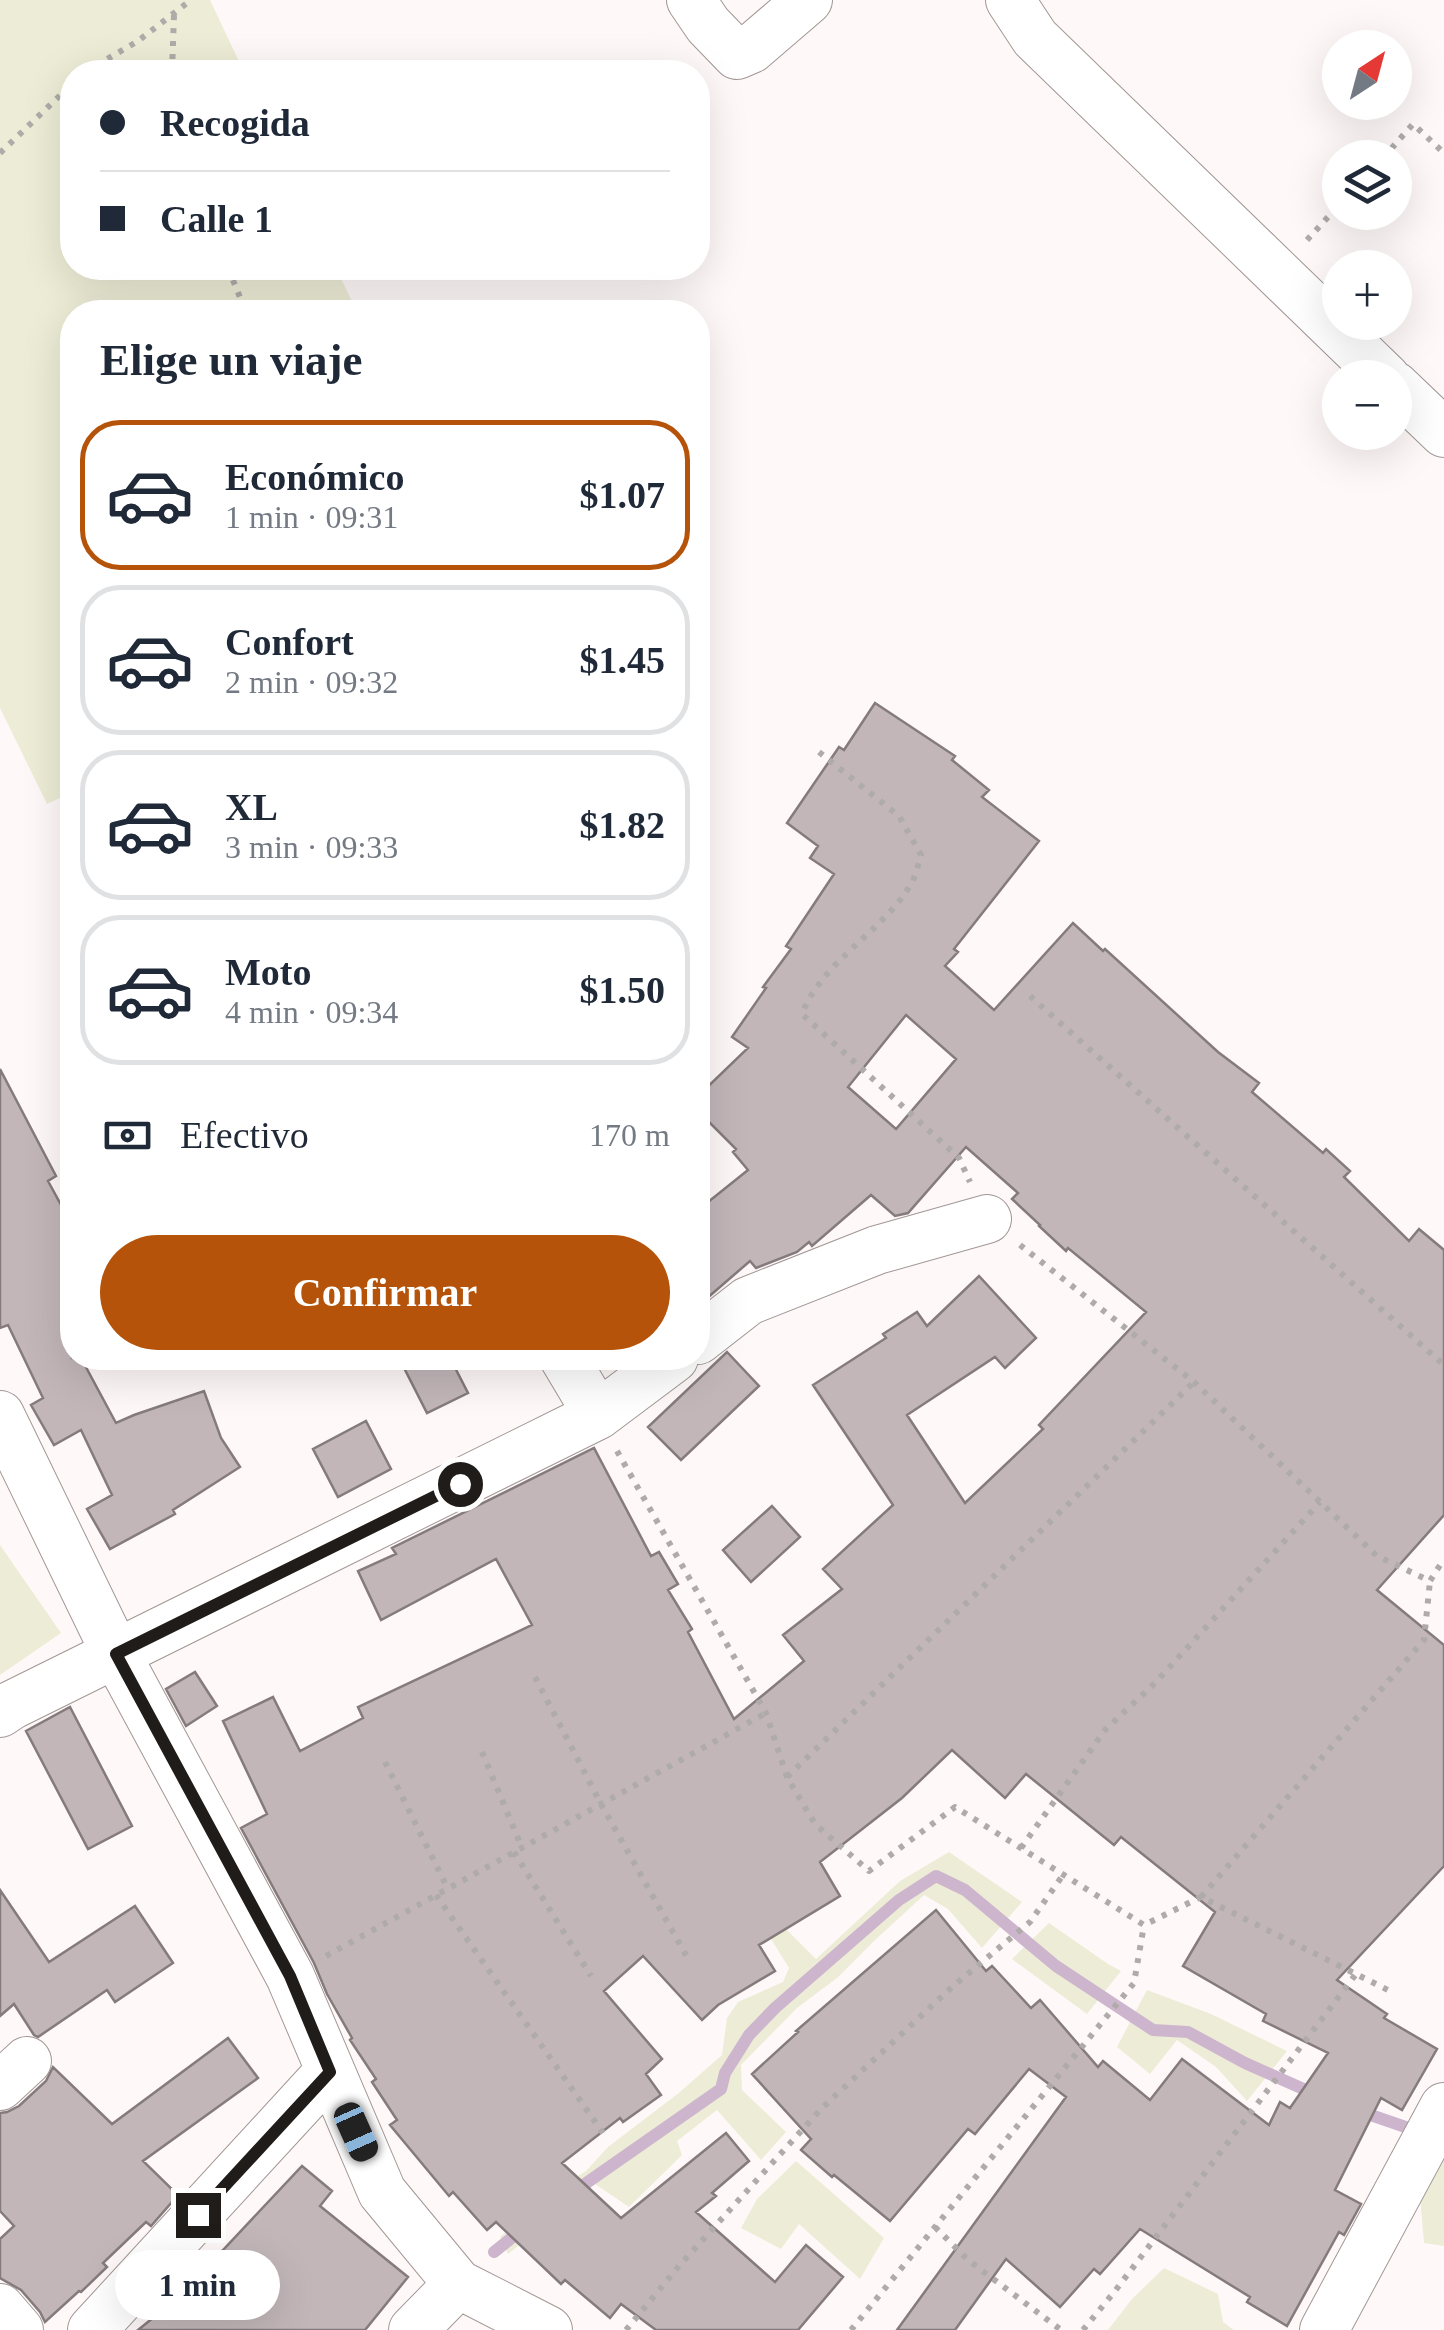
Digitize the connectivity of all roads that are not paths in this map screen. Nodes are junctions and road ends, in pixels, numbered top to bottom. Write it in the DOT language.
graph roads {
  1 [pos="691,0"];
  2 [pos="808,0"];
  3 [pos="1010,0"];
  4 [pos="1367,360"];
  5 [pos="1412,403"];
  6 [pos="1444,434"];
  7 [pos="987,1219"];
  8 [pos="710,1331"];
  9 [pos="571,1370"];
  10 [pos="658,1370"];
  11 [pos="0,1415"];
  12 [pos="598,1416"];
  13 [pos="116,1654"];
  14 [pos="0,1713"];
  15 [pos="330,2072"];
  16 [pos="1444,2107"];
  17 [pos="458,2284"];
  18 [pos="0,2308"];
  19 [pos="19,2330"];
  20 [pos="92,2330"];
  21 [pos="413,2330"];
  22 [pos="548,2330"];
  23 [pos="1324,2330"];
  1 -- 2 [label="street"];
  3 -- 4 [label="street"];
  5 -- 6 [label="street"];
  7 -- 8 [label="street"];
  9 -- 12 [label="street"];
  10 -- 12 [label="street"];
  11 -- 13 [label="street"];
  12 -- 13 [label="street"];
  13 -- 14 [label="street"];
  13 -- 15 [label="street"];
  15 -- 17 [label="street"];
  15 -- 20 [label="street"];
  16 -- 23 [label="street"];
  17 -- 21 [label="street"];
  17 -- 22 [label="street"];
  18 -- 19 [label="street"];
}
